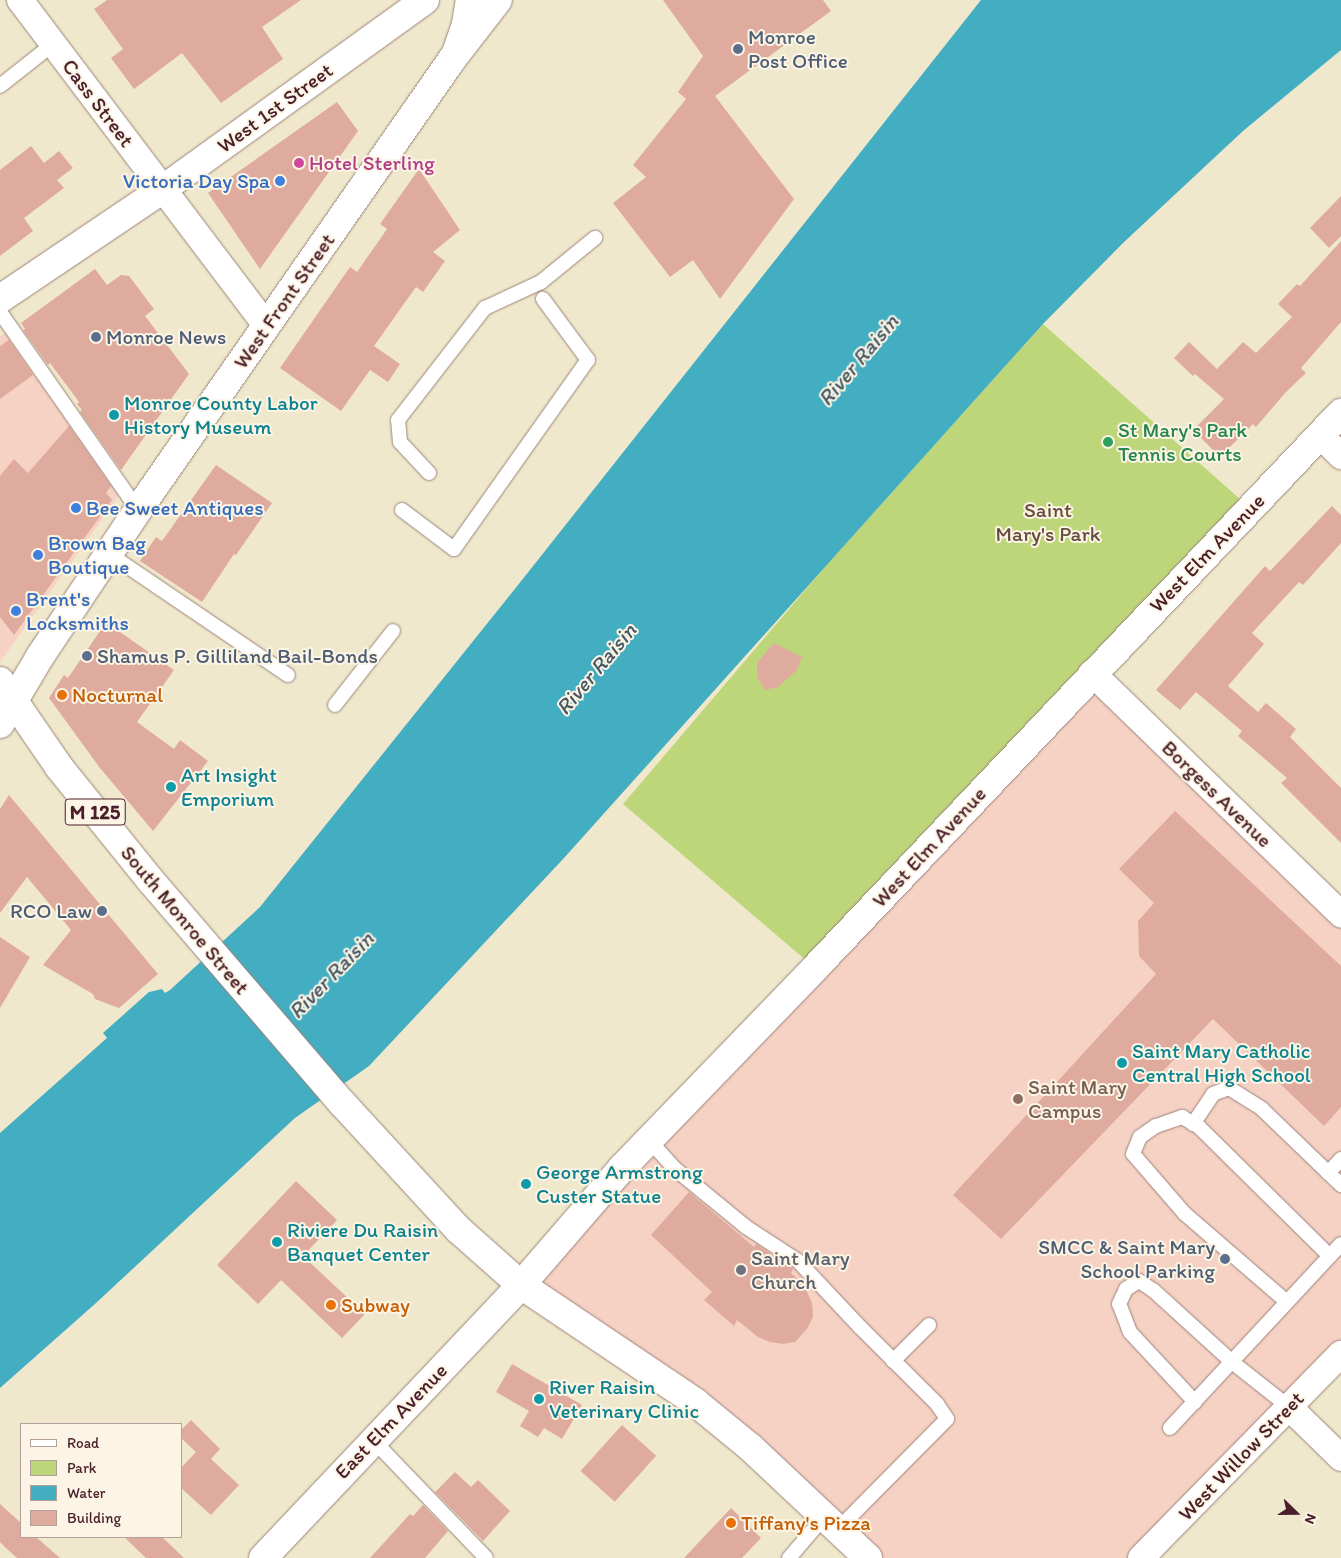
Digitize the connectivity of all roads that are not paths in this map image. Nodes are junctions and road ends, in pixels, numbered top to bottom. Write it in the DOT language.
graph roads {
  1 [pos="20,0"];
  2 [pos="425,0"];
  3 [pos="469,0"];
  4 [pos="498,0"];
  5 [pos="53,44"];
  6 [pos="453,58"];
  7 [pos="0,86"];
  8 [pos="163,189"];
  9 [pos="595,238"];
  10 [pos="0,299"];
  11 [pos="543,299"];
  12 [pos="0,312"];
  13 [pos="266,325"];
  14 [pos="1341,413"];
  15 [pos="1320,435"];
  16 [pos="1341,456"];
  17 [pos="429,472"];
  18 [pos="138,510"];
  19 [pos="402,510"];
  20 [pos="109,554"];
  21 [pos="393,631"];
  22 [pos="1092,673"];
  23 [pos="288,674"];
  24 [pos="7,691"];
  25 [pos="335,706"];
  26 [pos="0,724"];
  27 [pos="1341,914"];
  28 [pos="1193,1124"];
  29 [pos="649,1140"];
  30 [pos="1341,1159"];
  31 [pos="1328,1173"];
  32 [pos="1341,1185"];
  33 [pos="1341,1244"];
  34 [pos="1330,1256"];
  35 [pos="521,1285"];
  36 [pos="1287,1302"];
  37 [pos="929,1325"];
  38 [pos="1341,1354"];
  39 [pos="893,1361"];
  40 [pos="1232,1362"];
  41 [pos="1195,1402"];
  42 [pos="1289,1407"];
  43 [pos="1170,1428"];
  44 [pos="373,1440"];
  45 [pos="1341,1458"];
  46 [pos="831,1522"];
  47 [pos="263,1558"];
  48 [pos="486,1558"];
  49 [pos="789,1558"];
  50 [pos="868,1558"];
  51 [pos="1141,1558"];
  1 -- 5 [label="street, Cass Street"];
  2 -- 8 [label="street, West 1st Street"];
  3 -- 6 [label="street"];
  4 -- 6 [label="street, West Front Street"];
  5 -- 7 [label="lane"];
  5 -- 8 [label="street, Cass Street"];
  6 -- 13 [label="street, West Front Street"];
  8 -- 10 [label="street, West 1st Street"];
  8 -- 13 [label="street, Cass Street"];
  9 -- 17 [label="lane"];
  11 -- 19 [label="lane"];
  12 -- 18 [label="lane"];
  13 -- 18 [label="street, West Front Street"];
  14 -- 15 [label="street, West Elm Avenue"];
  15 -- 16 [label="street"];
  15 -- 22 [label="street, West Elm Avenue"];
  18 -- 20 [label="street, West Front Street"];
  20 -- 23 [label="lane"];
  20 -- 24 [label="street, West Front Street"];
  21 -- 25 [label="lane"];
  22 -- 27 [label="street, Borgess Avenue"];
  22 -- 29 [label="street, West Elm Avenue"];
  24 -- 26 [label="street, West Front Street"];
  24 -- 35 [label="street, South Monroe Street / M 125"];
  28 -- 31 [label="lane"];
  28 -- 34 [label="lane"];
  28 -- 36 [label="lane"];
  29 -- 35 [label="street, West Elm Avenue"];
  29 -- 39 [label="lane"];
  30 -- 31 [label="lane"];
  31 -- 32 [label="lane"];
  33 -- 34 [label="lane"];
  34 -- 36 [label="lane"];
  35 -- 44 [label="street, East Elm Avenue"];
  35 -- 46 [label="street, South Monroe Street"];
  36 -- 40 [label="lane"];
  37 -- 39 [label="lane"];
  38 -- 42 [label="street, West Willow Street"];
  39 -- 46 [label="lane"];
  40 -- 41 [label="lane"];
  40 -- 41 [label="lane"];
  40 -- 42 [label="lane"];
  41 -- 43 [label="lane"];
  42 -- 45 [label="street"];
  42 -- 51 [label="street, West Willow Street"];
  44 -- 47 [label="street, East Elm Avenue"];
  44 -- 48 [label="lane"];
  46 -- 49 [label="lane"];
  46 -- 50 [label="street, South Monroe Street"];
}
